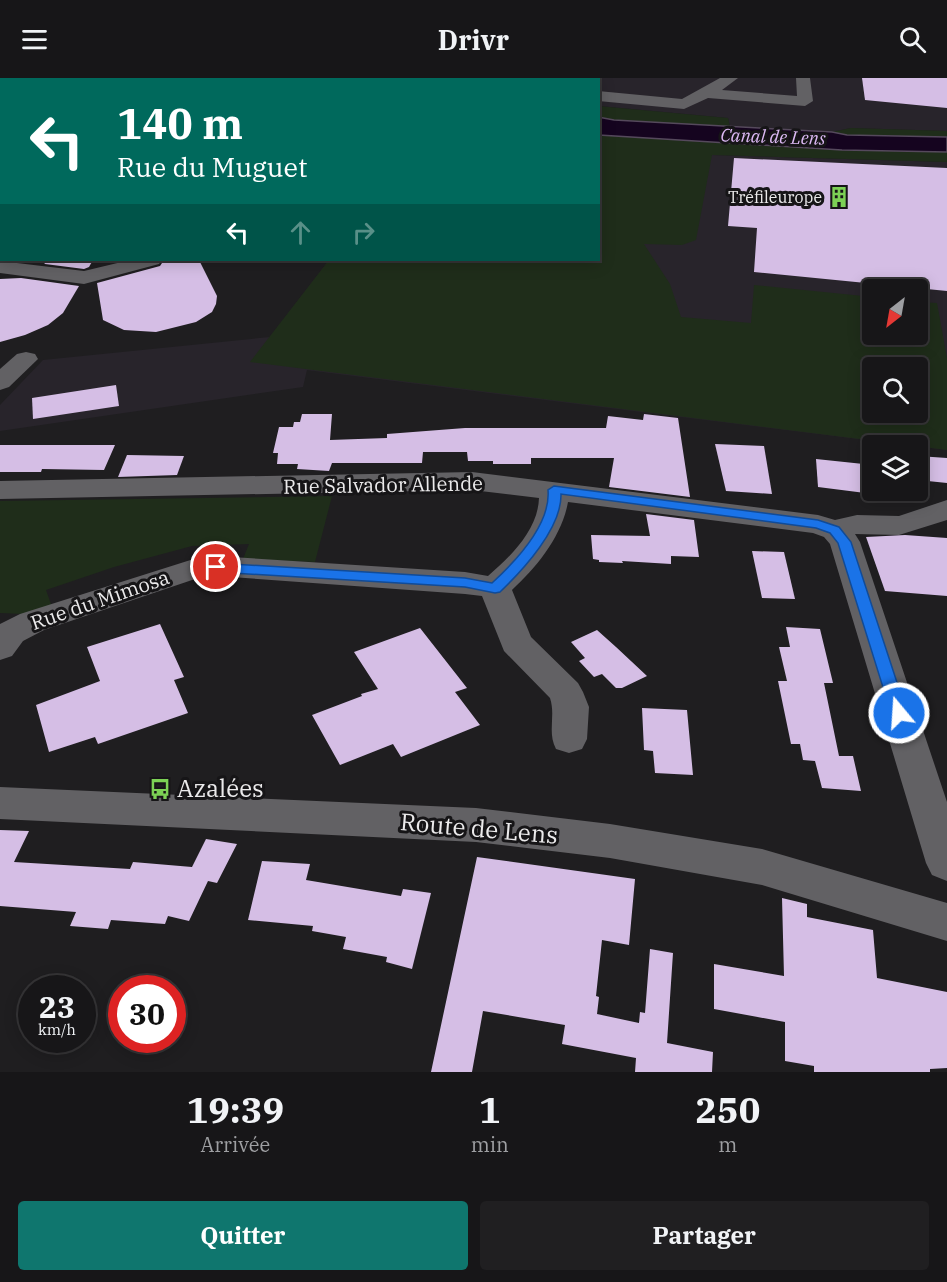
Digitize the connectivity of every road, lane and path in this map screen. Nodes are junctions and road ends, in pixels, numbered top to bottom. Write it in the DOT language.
graph roads {
  1 [pos="731,78"];
  2 [pos="803,78"];
  3 [pos="706,93"];
  4 [pos="600,96"];
  5 [pos="148,261"];
  6 [pos="0,267"];
  7 [pos="26,359"];
  8 [pos="0,381"];
  9 [pos="0,490"];
  10 [pos="554,490"];
  11 [pos="947,509"];
  12 [pos="835,530"];
  13 [pos="495,588"];
  14 [pos="0,648"];
  15 [pos="569,740"];
  16 [pos="0,803"];
  17 [pos="947,863"];
  18 [pos="946,919"];
  1 -- 3 [label="street"];
  2 -- 3 [label="street"];
  3 -- 4 [label="street"];
  5 -- 6 [label="street"];
  7 -- 8 [label="street"];
  9 -- 10 [label="street, Rue Salvador Allende"];
  10 -- 12 [label="street, Rue Salvador Allende"];
  10 -- 13 [label="street"];
  11 -- 12 [label="street, Rue Salvador Allende"];
  12 -- 17 [label="street"];
  13 -- 14 [label="street, Rue du Mimosa"];
  13 -- 15 [label="street"];
  16 -- 18 [label="street, Route de Lens"];
}
